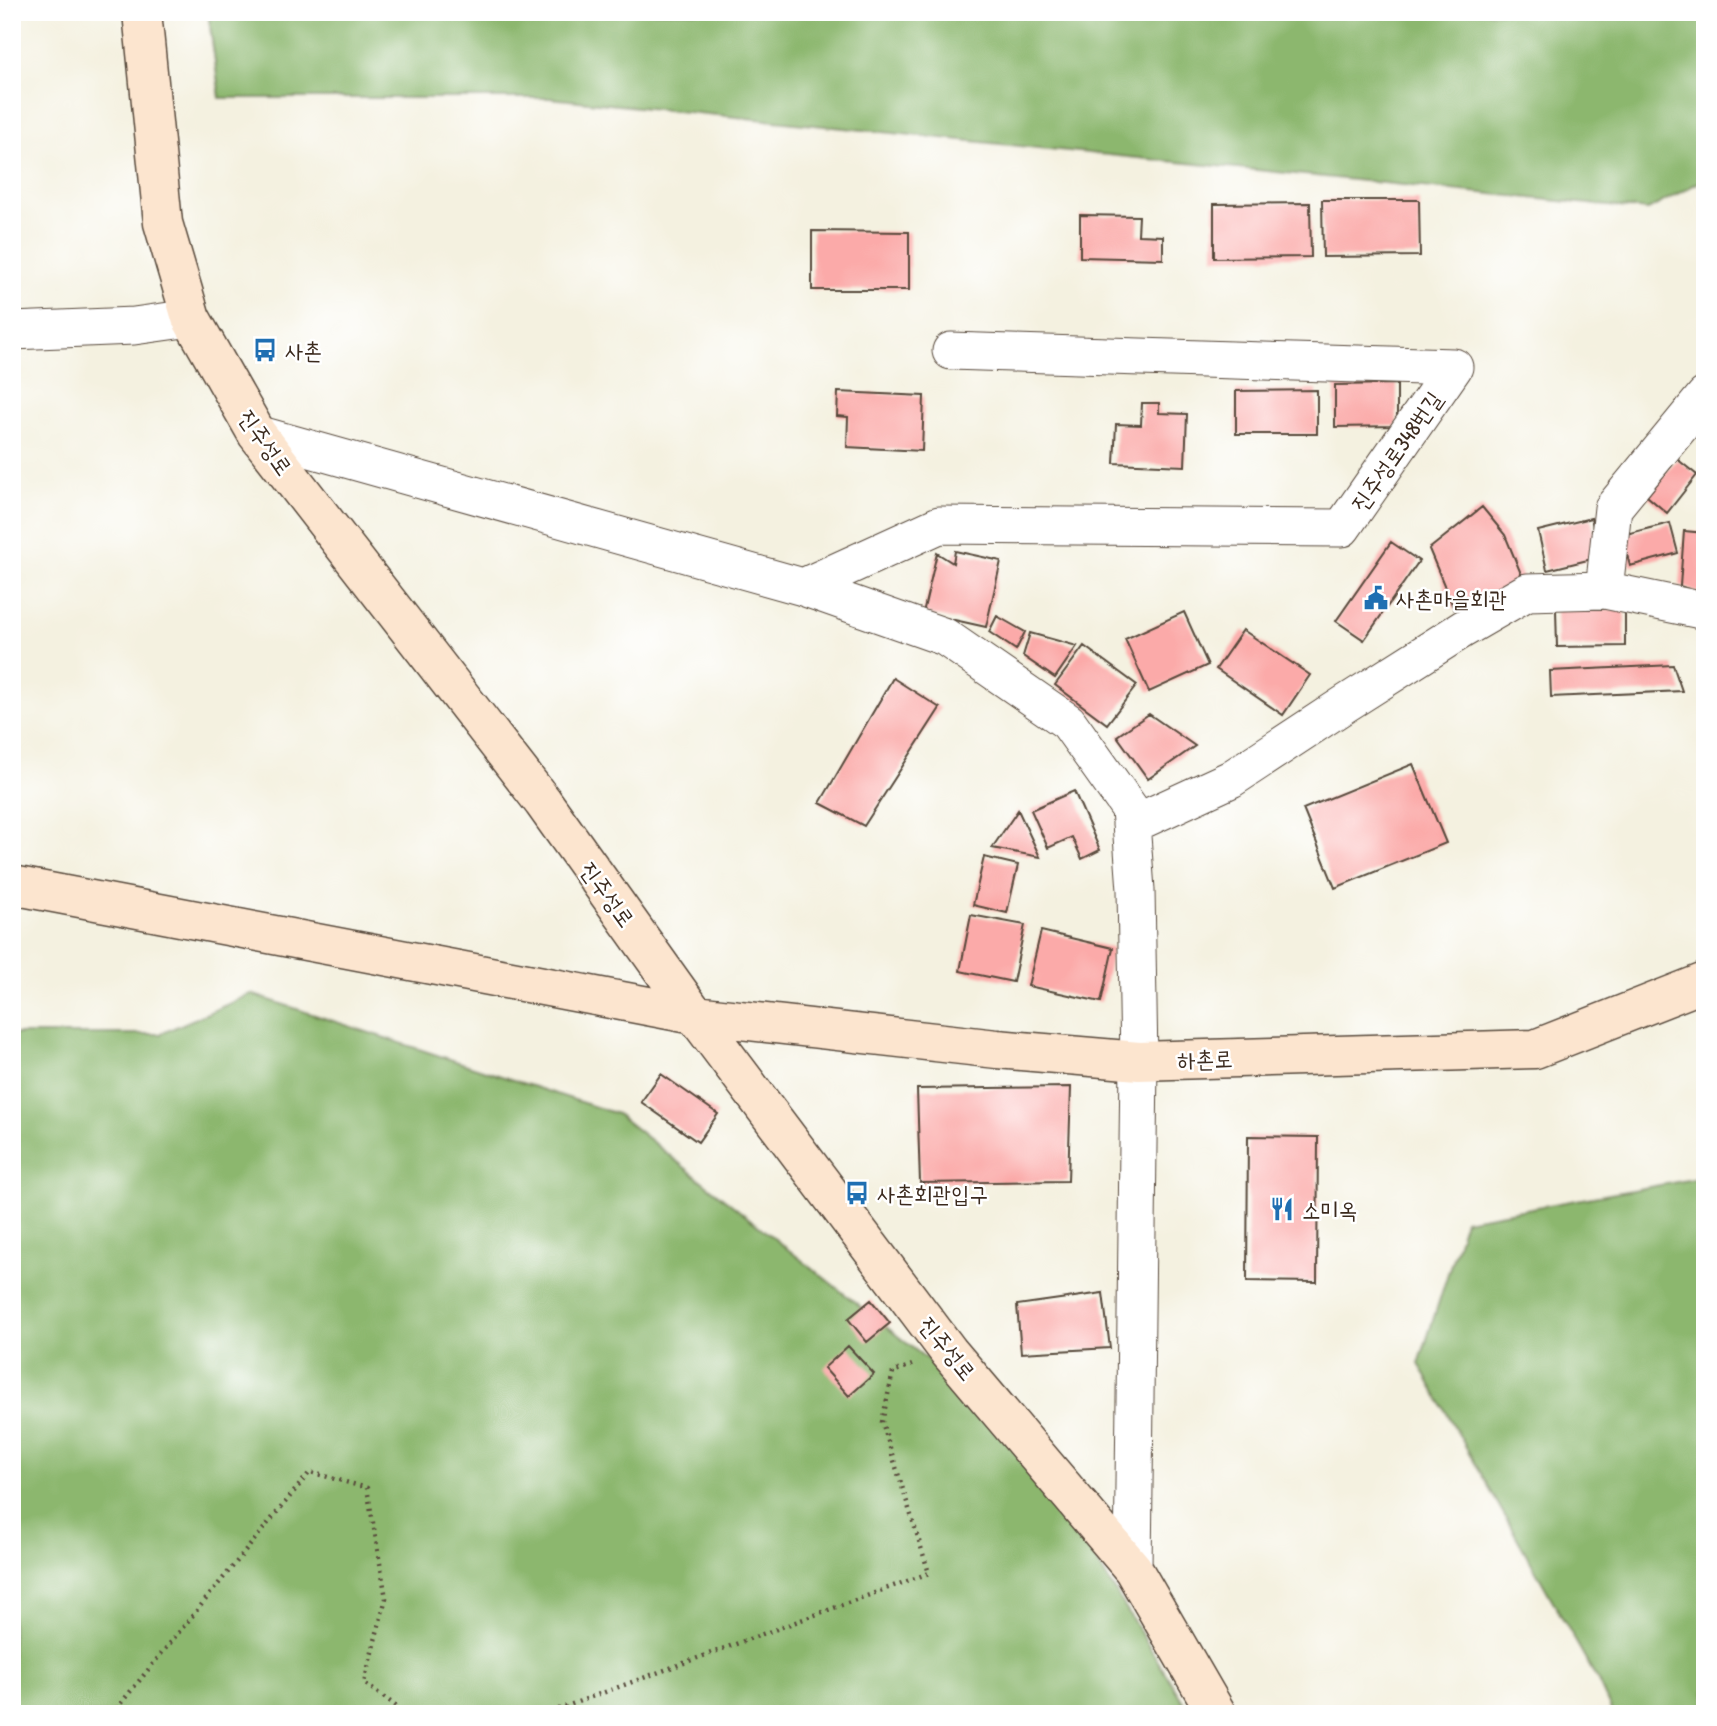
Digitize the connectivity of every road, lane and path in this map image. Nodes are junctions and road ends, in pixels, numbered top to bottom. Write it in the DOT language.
graph roads {
  1 [pos="142,12"];
  2 [pos="191,318"];
  3 [pos="12,331"];
  4 [pos="951,351"];
  5 [pos="1705,396"];
  6 [pos="257,434"];
  7 [pos="803,587"];
  8 [pos="1604,590"];
  9 [pos="1705,611"];
  10 [pos="1131,825"];
  11 [pos="12,885"];
  12 [pos="1705,982"];
  13 [pos="695,1015"];
  14 [pos="1139,1061"];
  15 [pos="949,1352"];
  16 [pos="1133,1569"];
  17 [pos="113,1714"];
  18 [pos="407,1714"];
  19 [pos="545,1714"];
  20 [pos="1217,1714"];
  1 -- 2 [label="main road, 진주성로"];
  2 -- 3 [label="street"];
  2 -- 6 [label="main road, 진주성로"];
  4 -- 7 [label="street, 진주성로348번길"];
  5 -- 8 [label="street"];
  6 -- 7 [label="street"];
  6 -- 13 [label="main road, 진주성로"];
  7 -- 10 [label="street"];
  8 -- 9 [label="street"];
  8 -- 10 [label="street"];
  10 -- 14 [label="street"];
  11 -- 13 [label="main road, 하촌로"];
  12 -- 14 [label="main road, 하촌로"];
  13 -- 14 [label="main road, 하촌로"];
  13 -- 15 [label="main road, 진주성로"];
  14 -- 16 [label="street"];
  15 -- 16 [label="main road, 진주성로"];
  15 -- 19 [label="path"];
  16 -- 20 [label="main road, 진주성로"];
  17 -- 18 [label="path"];
}
